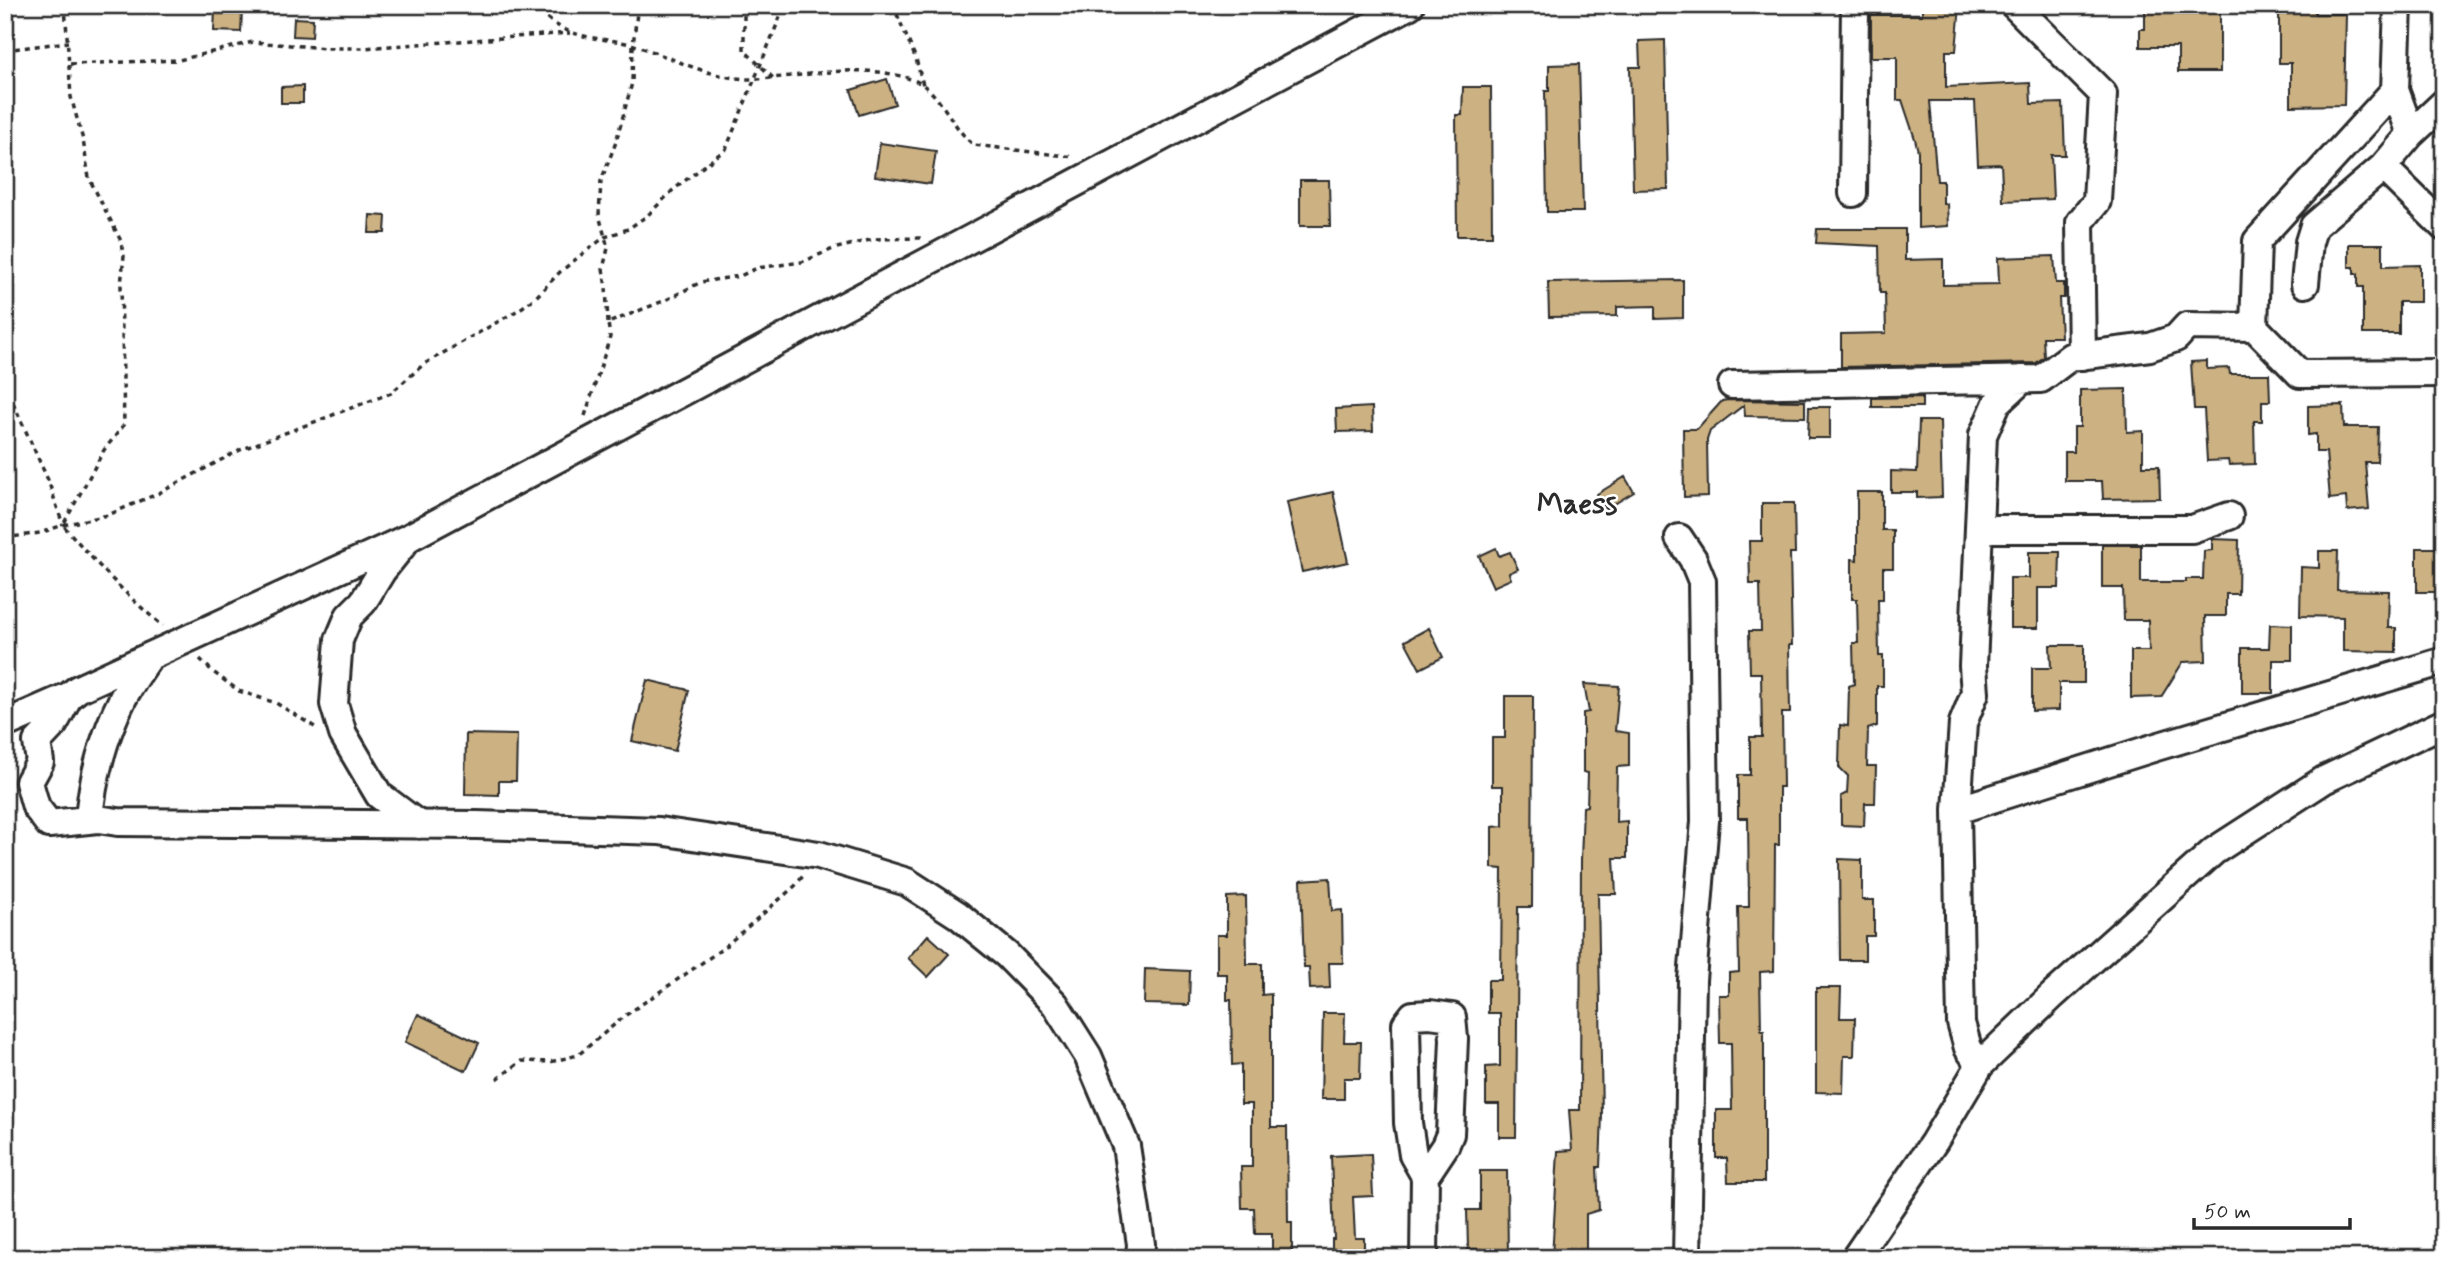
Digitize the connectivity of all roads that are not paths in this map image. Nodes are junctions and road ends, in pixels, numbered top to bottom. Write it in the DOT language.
graph roads {
  1 [pos="1410,5"];
  2 [pos="1854,5"];
  3 [pos="2014,5"];
  4 [pos="2398,5"];
  5 [pos="2395,90"];
  6 [pos="2444,103"];
  7 [pos="2411,134"];
  8 [pos="2383,167"];
  9 [pos="1853,193"];
  10 [pos="2444,227"];
  11 [pos="2305,284"];
  12 [pos="2254,327"];
  13 [pos="2082,356"];
  14 [pos="2444,373"];
  15 [pos="2023,379"];
  16 [pos="1732,384"];
  17 [pos="2229,516"];
  18 [pos="1979,529"];
  19 [pos="410,537"];
  20 [pos="1679,538"];
  21 [pos="150,656"];
  22 [pos="2444,661"];
  23 [pos="69,696"];
  24 [pos="2444,723"];
  25 [pos="5,724"];
  26 [pos="1957,810"];
  27 [pos="89,820"];
  28 [pos="419,825"];
  29 [pos="1980,1065"];
  30 [pos="1425,1176"];
  31 [pos="1140,1258"];
  32 [pos="1424,1258"];
  33 [pos="1687,1258"];
  34 [pos="1855,1258"];
  1 -- 19 [label="street"];
  2 -- 9 [label="street"];
  3 -- 13 [label="street"];
  4 -- 5 [label="street"];
  5 -- 7 [label="street"];
  5 -- 12 [label="street"];
  6 -- 7 [label="street"];
  7 -- 8 [label="street"];
  8 -- 10 [label="street"];
  8 -- 11 [label="street"];
  12 -- 13 [label="street"];
  12 -- 14 [label="street"];
  13 -- 15 [label="street"];
  15 -- 16 [label="street"];
  15 -- 18 [label="street"];
  17 -- 18 [label="street"];
  18 -- 26 [label="street"];
  19 -- 21 [label="street"];
  19 -- 28 [label="street"];
  20 -- 33 [label="street"];
  21 -- 23 [label="street"];
  21 -- 27 [label="street"];
  22 -- 26 [label="street"];
  23 -- 25 [label="street"];
  23 -- 27 [label="street"];
  24 -- 29 [label="street"];
  26 -- 29 [label="street"];
  27 -- 28 [label="street"];
  28 -- 31 [label="street"];
  29 -- 34 [label="street"];
  30 -- 30 [label="street"];
  30 -- 32 [label="street"];
}
